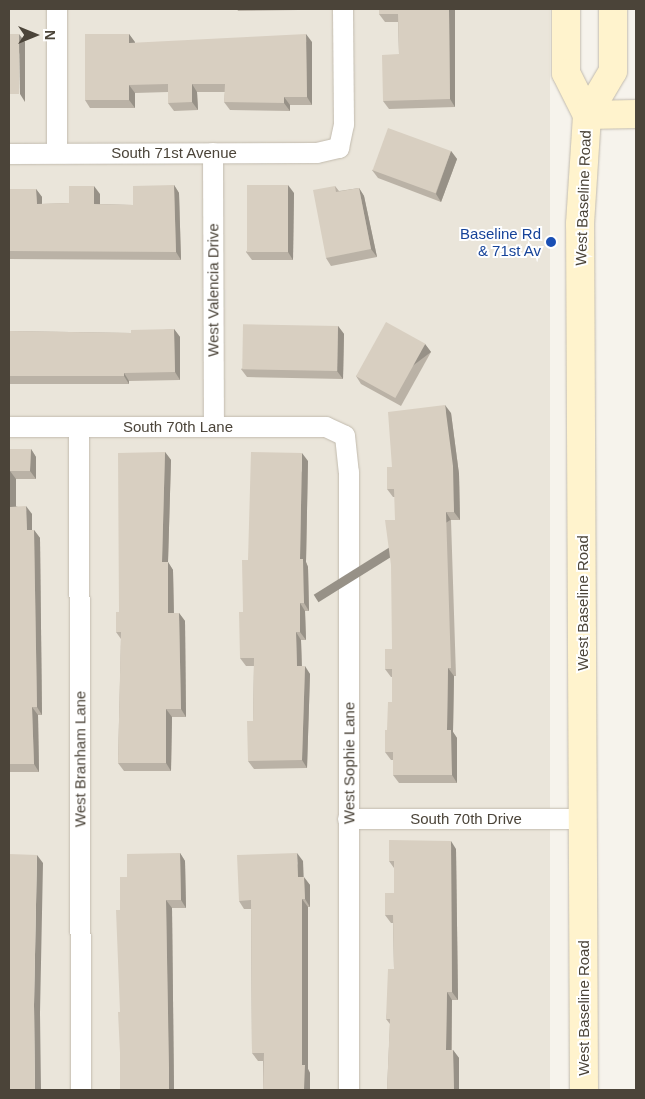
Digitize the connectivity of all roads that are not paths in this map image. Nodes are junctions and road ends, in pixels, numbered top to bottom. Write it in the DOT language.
graph roads {
  1 [pos="57,9"];
  2 [pos="344,9"];
  3 [pos="566,9"];
  4 [pos="613,9"];
  5 [pos="636,114"];
  6 [pos="587,116"];
  7 [pos="9,154"];
  8 [pos="57,154"];
  9 [pos="213,154"];
  10 [pos="9,427"];
  11 [pos="79,427"];
  12 [pos="214,427"];
  13 [pos="345,436"];
  14 [pos="584,818"];
  15 [pos="348,819"];
  16 [pos="81,1090"];
  17 [pos="349,1090"];
  18 [pos="584,1090"];
  1 -- 8 [label="street"];
  2 -- 9 [label="street, South 71st Avenue"];
  3 -- 6 [label="main road, West Baseline Road"];
  4 -- 6 [label="main road, West Baseline Road"];
  5 -- 6 [label="main road"];
  6 -- 14 [label="main road, West Baseline Road"];
  7 -- 8 [label="street, South 71st Avenue"];
  8 -- 9 [label="street, South 71st Avenue"];
  9 -- 12 [label="street, West Valencia Drive"];
  10 -- 11 [label="street, South 70th Lane"];
  11 -- 12 [label="street, South 70th Lane"];
  11 -- 16 [label="street, West Branham Lane"];
  12 -- 13 [label="street, South 70th Lane"];
  13 -- 15 [label="street, West Sophie Lane"];
  14 -- 15 [label="street, South 70th Drive"];
  14 -- 18 [label="main road, West Baseline Road"];
  15 -- 17 [label="street, West Sophie Lane"];
}
